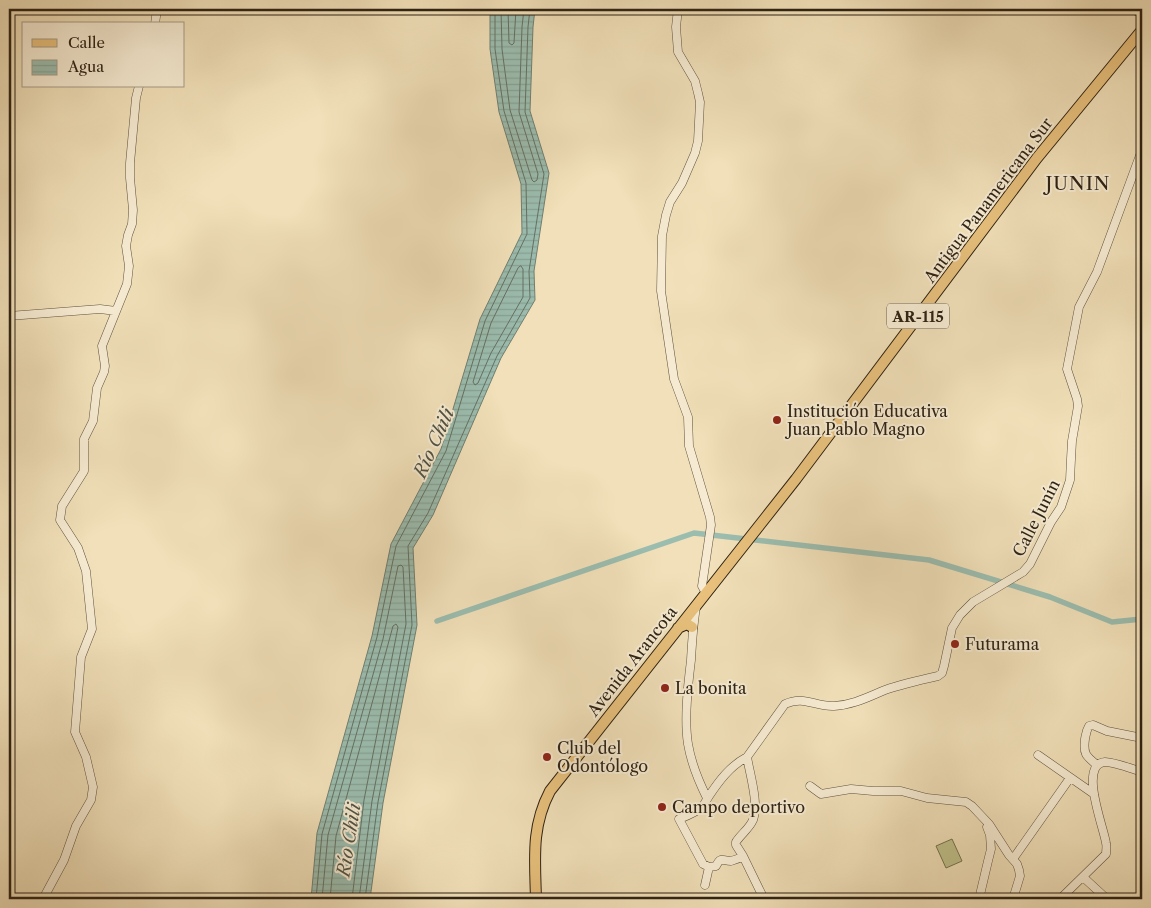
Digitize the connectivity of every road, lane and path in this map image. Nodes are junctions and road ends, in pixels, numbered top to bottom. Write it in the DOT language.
graph roads {
  1 [pos="157,9"];
  2 [pos="678,9"];
  3 [pos="1132,9"];
  4 [pos="1142,14"];
  5 [pos="154,22"];
  6 [pos="1142,30"];
  7 [pos="138,88"];
  8 [pos="1142,150"];
  9 [pos="116,311"];
  10 [pos="9,316"];
  11 [pos="706,593"];
  12 [pos="696,604"];
  13 [pos="692,627"];
  14 [pos="678,628"];
  15 [pos="1142,738"];
  16 [pos="1038,755"];
  17 [pos="747,757"];
  18 [pos="1097,766"];
  19 [pos="1142,772"];
  20 [pos="1070,778"];
  21 [pos="810,786"];
  22 [pos="1094,794"];
  23 [pos="707,798"];
  24 [pos="989,824"];
  25 [pos="744,856"];
  26 [pos="1013,859"];
  27 [pos="709,866"];
  28 [pos="1083,877"];
  29 [pos="705,885"];
  30 [pos="43,899"];
  31 [pos="536,899"];
  32 [pos="764,899"];
  33 [pos="979,899"];
  34 [pos="1013,899"];
  35 [pos="1060,899"];
  36 [pos="1107,899"];
  1 -- 5 [label="street"];
  2 -- 11 [label="street"];
  3 -- 4 [label="street"];
  6 -- 11 [label="main road, Antigua Panamericana Sur / AR-115"];
  7 -- 9 [label="street"];
  8 -- 17 [label="street, Calle Junín"];
  9 -- 10 [label="street"];
  9 -- 30 [label="street"];
  11 -- 12 [label="main road, Antigua Panamericana Sur / AR-115"];
  12 -- 13 [label="street"];
  12 -- 14 [label="main road, Avenida Arancota / AR-115"];
  13 -- 14 [label="main road"];
  13 -- 23 [label="street"];
  14 -- 31 [label="main road, Avenida Arancota / AR-115"];
  15 -- 18 [label="street"];
  16 -- 20 [label="street"];
  17 -- 23 [label="street, Calle Junín"];
  17 -- 25 [label="street"];
  18 -- 19 [label="street"];
  18 -- 22 [label="street"];
  20 -- 22 [label="street"];
  20 -- 26 [label="street"];
  21 -- 24 [label="street"];
  22 -- 28 [label="street"];
  23 -- 27 [label="street, Calle Junín"];
  24 -- 26 [label="street"];
  24 -- 33 [label="street"];
  25 -- 27 [label="street"];
  25 -- 32 [label="street"];
  26 -- 34 [label="street"];
  27 -- 29 [label="street"];
  28 -- 35 [label="street"];
  28 -- 36 [label="street"];
}
